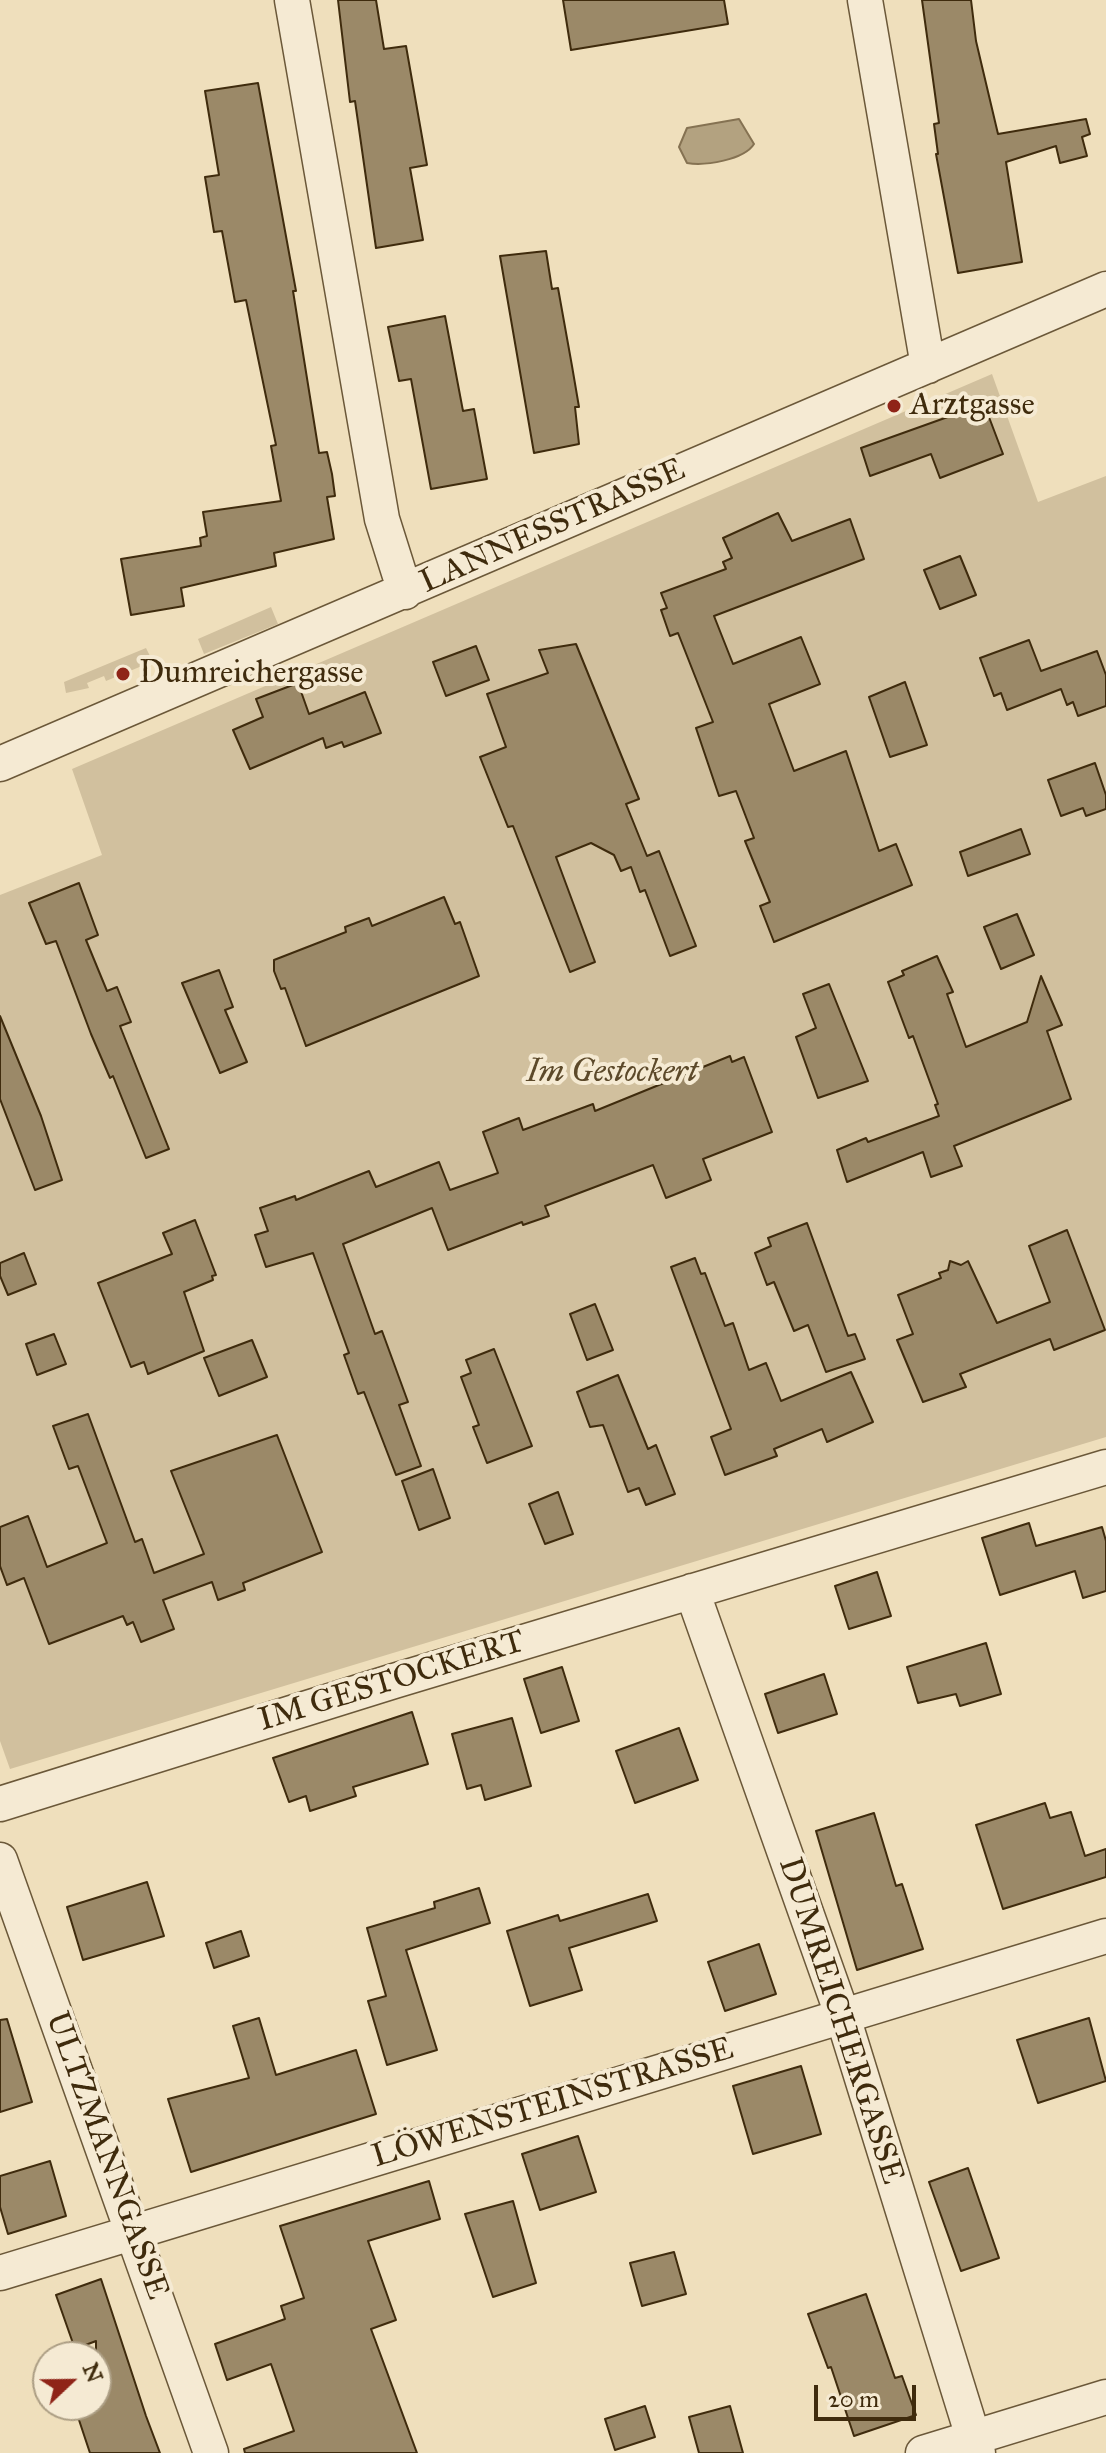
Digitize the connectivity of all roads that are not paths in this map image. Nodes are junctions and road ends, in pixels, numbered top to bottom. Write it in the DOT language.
graph roads {
  1 [pos="292,0"];
  2 [pos="865,0"];
  3 [pos="1106,289"];
  4 [pos="928,366"];
  5 [pos="405,592"];
  6 [pos="0,764"];
  7 [pos="1106,1467"];
  8 [pos="692,1591"];
  9 [pos="0,1804"];
  10 [pos="0,1860"];
  11 [pos="1106,1936"];
  12 [pos="843,2017"];
  13 [pos="132,2230"];
  14 [pos="0,2273"];
  15 [pos="1106,2397"];
  16 [pos="975,2445"];
  17 [pos="211,2453"];
  18 [pos="923,2453"];
  1 -- 5 [label="street"];
  2 -- 4 [label="street"];
  3 -- 4 [label="street, LANNESSTRASSE"];
  4 -- 5 [label="street, LANNESSTRASSE"];
  5 -- 6 [label="street, LANNESSTRASSE"];
  7 -- 8 [label="street, IM GESTOCKERT"];
  8 -- 9 [label="street, IM GESTOCKERT"];
  8 -- 12 [label="street, DUMREICHERGASSE"];
  10 -- 13 [label="street, ULTZMANNGASSE"];
  11 -- 12 [label="street, LÖWENSTEINSTRASSE"];
  12 -- 13 [label="street, LÖWENSTEINSTRASSE"];
  12 -- 16 [label="street, DUMREICHERGASSE"];
  13 -- 14 [label="street, LÖWENSTEINSTRASSE"];
  13 -- 17 [label="street, ULTZMANNGASSE"];
  15 -- 16 [label="street"];
  16 -- 18 [label="street"];
}
